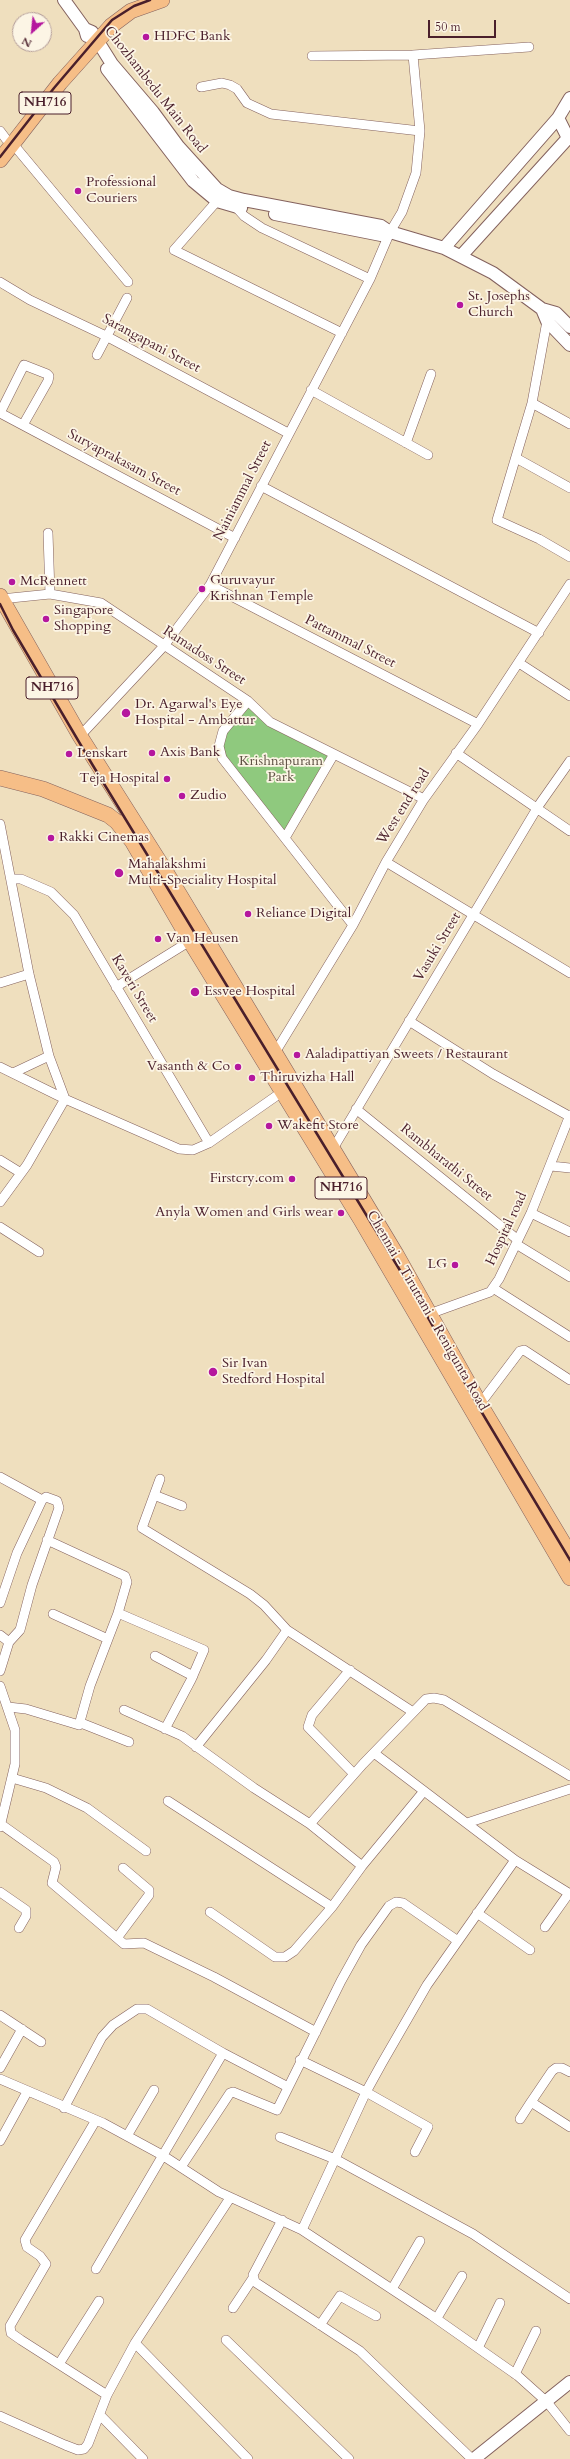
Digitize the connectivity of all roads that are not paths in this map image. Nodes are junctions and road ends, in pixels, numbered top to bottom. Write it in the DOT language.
graph roads {
  1 [pos="64,0"];
  2 [pos="134,0"];
  3 [pos="162,0"];
  4 [pos="91,37"];
  5 [pos="529,47"];
  6 [pos="412,55"];
  7 [pos="312,56"];
  8 [pos="201,87"];
  9 [pos="570,98"];
  10 [pos="558,118"];
  11 [pos="420,131"];
  12 [pos="569,139"];
  13 [pos="5,140"];
  14 [pos="0,160"];
  15 [pos="216,201"];
  16 [pos="235,206"];
  17 [pos="390,232"];
  18 [pos="444,248"];
  19 [pos="461,256"];
  20 [pos="370,280"];
  21 [pos="0,282"];
  22 [pos="128,282"];
  23 [pos="127,298"];
  24 [pos="542,309"];
  25 [pos="547,321"];
  26 [pos="570,328"];
  27 [pos="342,333"];
  28 [pos="106,336"];
  29 [pos="570,345"];
  30 [pos="97,355"];
  31 [pos="431,374"];
  32 [pos="311,390"];
  33 [pos="532,403"];
  34 [pos="0,413"];
  35 [pos="570,424"];
  36 [pos="23,425"];
  37 [pos="288,433"];
  38 [pos="406,443"];
  39 [pos="428,455"];
  40 [pos="516,458"];
  41 [pos="261,486"];
  42 [pos="570,488"];
  43 [pos="48,533"];
  44 [pos="235,538"];
  45 [pos="570,557"];
  46 [pos="210,585"];
  47 [pos="569,586"];
  48 [pos="50,594"];
  49 [pos="0,598"];
  50 [pos="539,633"];
  51 [pos="163,647"];
  52 [pos="519,663"];
  53 [pos="570,696"];
  54 [pos="248,701"];
  55 [pos="478,724"];
  56 [pos="80,736"];
  57 [pos="456,753"];
  58 [pos="334,754"];
  59 [pos="570,761"];
  60 [pos="0,778"];
  61 [pos="107,780"];
  62 [pos="424,799"];
  63 [pos="536,810"];
  64 [pos="97,811"];
  65 [pos="0,824"];
  66 [pos="570,831"];
  67 [pos="285,838"];
  68 [pos="2,846"];
  69 [pos="386,862"];
  70 [pos="11,879"];
  71 [pos="472,916"];
  72 [pos="353,925"];
  73 [pos="190,941"];
  74 [pos="570,973"];
  75 [pos="29,974"];
  76 [pos="0,983"];
  77 [pos="116,987"];
  78 [pos="409,1021"];
  79 [pos="49,1056"];
  80 [pos="269,1058"];
  81 [pos="0,1067"];
  82 [pos="13,1074"];
  83 [pos="282,1092"];
  84 [pos="65,1099"];
  85 [pos="356,1109"];
  86 [pos="570,1116"];
  87 [pos="567,1133"];
  88 [pos="208,1143"];
  89 [pos="328,1154"];
  90 [pos="0,1160"];
  91 [pos="551,1166"];
  92 [pos="567,1168"];
  93 [pos="21,1173"];
  94 [pos="0,1202"];
  95 [pos="531,1213"];
  96 [pos="0,1227"];
  97 [pos="570,1232"];
  98 [pos="517,1242"];
  99 [pos="39,1252"];
  100 [pos="570,1278"];
  101 [pos="493,1288"];
  102 [pos="429,1314"];
  103 [pos="570,1337"];
  104 [pos="570,1380"];
  105 [pos="480,1404"];
  106 [pos="0,1477"];
  107 [pos="160,1479"];
  108 [pos="154,1496"];
  109 [pos="42,1500"];
  110 [pos="182,1506"];
  111 [pos="47,1540"];
  112 [pos="570,1554"];
  113 [pos="570,1578"];
  114 [pos="0,1604"];
  115 [pos="118,1613"];
  116 [pos="53,1614"];
  117 [pos="287,1630"];
  118 [pos="0,1635"];
  119 [pos="108,1639"];
  120 [pos="9,1642"];
  121 [pos="156,1656"];
  122 [pos="350,1670"];
  123 [pos="0,1671"];
  124 [pos="193,1676"];
  125 [pos="0,1686"];
  126 [pos="8,1707"];
  127 [pos="124,1710"];
  128 [pos="413,1712"];
  129 [pos="81,1723"];
  130 [pos="165,1728"];
  131 [pos="129,1742"];
  132 [pos="196,1746"];
  133 [pos="374,1753"];
  134 [pos="354,1774"];
  135 [pos="570,1776"];
  136 [pos="12,1778"];
  137 [pos="570,1789"];
  138 [pos="424,1791"];
  139 [pos="168,1801"];
  140 [pos="467,1823"];
  141 [pos="310,1824"];
  142 [pos="1,1826"];
  143 [pos="146,1851"];
  144 [pos="515,1860"];
  145 [pos="362,1866"];
  146 [pos="122,1868"];
  147 [pos="0,1892"];
  148 [pos="569,1893"];
  149 [pos="332,1908"];
  150 [pos="210,1912"];
  151 [pos="477,1913"];
  152 [pos="545,1927"];
  153 [pos="19,1928"];
  154 [pos="117,1938"];
  155 [pos="458,1941"];
  156 [pos="530,1950"];
  157 [pos="0,2015"];
  158 [pos="22,2029"];
  159 [pos="316,2032"];
  160 [pos="41,2042"];
  161 [pos="223,2053"];
  162 [pos="300,2060"];
  163 [pos="0,2068"];
  164 [pos="570,2072"];
  165 [pos="0,2080"];
  166 [pos="288,2087"];
  167 [pos="154,2090"];
  168 [pos="27,2092"];
  169 [pos="366,2092"];
  170 [pos="531,2102"];
  171 [pos="64,2108"];
  172 [pos="520,2119"];
  173 [pos="96,2120"];
  174 [pos="570,2127"];
  175 [pos="127,2136"];
  176 [pos="280,2137"];
  177 [pos="0,2141"];
  178 [pos="414,2152"];
  179 [pos="162,2155"];
  180 [pos="335,2159"];
  181 [pos="181,2167"];
  182 [pos="230,2198"];
  183 [pos="282,2220"];
  184 [pos="302,2230"];
  185 [pos="420,2241"];
  186 [pos="96,2269"];
  187 [pos="462,2276"];
  188 [pos="253,2278"];
  189 [pos="392,2289"];
  190 [pos="570,2299"];
  191 [pos="99,2301"];
  192 [pos="500,2303"];
  193 [pos="233,2308"];
  194 [pos="376,2316"];
  195 [pos="437,2318"];
  196 [pos="320,2325"];
  197 [pos="536,2331"];
  198 [pos="226,2340"];
  199 [pos="136,2343"];
  200 [pos="478,2348"];
  201 [pos="59,2364"];
  202 [pos="515,2374"];
  203 [pos="570,2382"];
  204 [pos="106,2395"];
  205 [pos="547,2402"];
  206 [pos="100,2415"];
  207 [pos="0,2416"];
  208 [pos="570,2431"];
  209 [pos="143,2459"];
  210 [pos="248,2459"];
  211 [pos="349,2459"];
  212 [pos="473,2459"];
  1 -- 4 [label="street"];
  2 -- 4 [label="highway, NH716"];
  3 -- 4 [label="highway, NH716"];
  4 -- 13 [label="highway, NH716"];
  4 -- 15 [label="street, Chozhambedu Main Road"];
  4 -- 17 [label="street, Chozhambedu Main Road"];
  5 -- 6 [label="street"];
  6 -- 7 [label="street"];
  6 -- 11 [label="street, Nainiammal Street"];
  8 -- 11 [label="street"];
  9 -- 10 [label="street"];
  10 -- 12 [label="street"];
  10 -- 18 [label="street"];
  11 -- 17 [label="street, Nainiammal Street"];
  12 -- 19 [label="street"];
  13 -- 14 [label="highway, NH716"];
  13 -- 22 [label="street"];
  15 -- 16 [label="street, Chozhambedu Main Road"];
  15 -- 27 [label="street"];
  16 -- 17 [label="street, Chozhambedu Main Road"];
  16 -- 20 [label="street"];
  17 -- 18 [label="street, Chozhambedu Main Road"];
  17 -- 20 [label="street, Nainiammal Street"];
  18 -- 19 [label="street, Chozhambedu Main Road"];
  19 -- 24 [label="street, Chozhambedu Main Road"];
  20 -- 27 [label="street, Nainiammal Street"];
  21 -- 28 [label="street, Sarangapani Street"];
  23 -- 28 [label="street"];
  24 -- 25 [label="street"];
  24 -- 26 [label="street, Chozhambedu Main Road"];
  25 -- 29 [label="street"];
  25 -- 33 [label="street"];
  27 -- 32 [label="street, Nainiammal Street"];
  28 -- 30 [label="street"];
  28 -- 37 [label="street, Sarangapani Street"];
  31 -- 38 [label="street"];
  32 -- 37 [label="street, Nainiammal Street"];
  32 -- 38 [label="street"];
  33 -- 35 [label="street"];
  33 -- 40 [label="street"];
  34 -- 36 [label="street, Suryaprakasam Street"];
  34 -- 36 [label="street"];
  36 -- 44 [label="street, Suryaprakasam Street"];
  37 -- 41 [label="street, Nainiammal Street"];
  38 -- 39 [label="street"];
  40 -- 42 [label="street"];
  40 -- 45 [label="street"];
  41 -- 44 [label="street, Nainiammal Street"];
  41 -- 50 [label="street"];
  43 -- 48 [label="street"];
  44 -- 46 [label="street, Nainiammal Street"];
  46 -- 51 [label="street, Nainiammal Street"];
  46 -- 55 [label="street, Pattammal Street"];
  47 -- 50 [label="street, West end road"];
  48 -- 49 [label="street, Ramadoss Street"];
  48 -- 51 [label="street, Ramadoss Street"];
  49 -- 56 [label="highway, Chennai - Tiruttani - Renigunta Road / NH716"];
  50 -- 52 [label="street, West end road"];
  51 -- 54 [label="street, Ramadoss Street"];
  51 -- 56 [label="street, Nainiammal Street"];
  52 -- 53 [label="street"];
  52 -- 55 [label="street, West end road"];
  54 -- 58 [label="street, Ramadoss Street"];
  54 -- 67 [label="street"];
  55 -- 57 [label="street, West end road"];
  56 -- 61 [label="highway, Chennai - Tiruttani - Renigunta Road / NH716"];
  57 -- 62 [label="street, West end road"];
  57 -- 63 [label="street"];
  58 -- 62 [label="street, Ramadoss Street"];
  58 -- 67 [label="street"];
  59 -- 63 [label="street, Vasuki Street"];
  60 -- 64 [label="highway, NH716"];
  61 -- 64 [label="highway"];
  61 -- 80 [label="highway, Chennai - Tiruttani - Renigunta Road / NH716"];
  62 -- 69 [label="street, West end road"];
  63 -- 66 [label="street"];
  63 -- 71 [label="street, Vasuki Street"];
  64 -- 73 [label="highway, Chennai - Tiruttani - Renigunta Road / NH716"];
  65 -- 68 [label="street"];
  67 -- 72 [label="street"];
  68 -- 70 [label="street"];
  69 -- 71 [label="street"];
  69 -- 72 [label="street, West end road"];
  70 -- 75 [label="street"];
  70 -- 77 [label="street, Kaveri Street"];
  71 -- 74 [label="street"];
  71 -- 78 [label="street, Vasuki Street"];
  72 -- 80 [label="street, West end road"];
  73 -- 77 [label="street"];
  73 -- 80 [label="highway, Chennai - Tiruttani - Renigunta Road / NH716"];
  75 -- 76 [label="street"];
  75 -- 79 [label="street"];
  77 -- 88 [label="street, Kaveri Street"];
  78 -- 85 [label="street, Vasuki Street"];
  78 -- 86 [label="street"];
  79 -- 82 [label="street"];
  79 -- 84 [label="street"];
  80 -- 83 [label="highway, Chennai - Tiruttani - Renigunta Road / NH716"];
  80 -- 89 [label="highway, Chennai - Tiruttani - Renigunta Road / NH716"];
  81 -- 82 [label="street"];
  82 -- 84 [label="street"];
  83 -- 88 [label="street"];
  83 -- 89 [label="highway, Chennai - Tiruttani - Renigunta Road / NH716"];
  84 -- 88 [label="street"];
  84 -- 93 [label="street"];
  85 -- 89 [label="street, Vasuki Street"];
  85 -- 98 [label="street, Rambharathi Street"];
  86 -- 87 [label="street, Hospital road"];
  87 -- 91 [label="street, Hospital road"];
  89 -- 102 [label="highway, Chennai - Tiruttani - Renigunta Road / NH716"];
  89 -- 113 [label="highway, Chennai - Tiruttani - Renigunta Road / NH716"];
  90 -- 93 [label="street"];
  91 -- 92 [label="street"];
  91 -- 95 [label="street, Hospital road"];
  93 -- 94 [label="street"];
  95 -- 97 [label="street"];
  95 -- 98 [label="street, Hospital road"];
  96 -- 99 [label="street"];
  98 -- 100 [label="street, Rambharathi Street"];
  98 -- 101 [label="street, Hospital road"];
  101 -- 102 [label="street, Hospital road"];
  101 -- 103 [label="street"];
  102 -- 105 [label="highway, Chennai - Tiruttani - Renigunta Road / NH716"];
  104 -- 105 [label="street"];
  105 -- 112 [label="highway, Chennai - Tiruttani - Renigunta Road / NH716"];
  106 -- 109 [label="street"];
  107 -- 108 [label="street"];
  108 -- 110 [label="street"];
  108 -- 117 [label="street"];
  109 -- 111 [label="street"];
  109 -- 114 [label="street"];
  111 -- 115 [label="street"];
  111 -- 120 [label="street"];
  115 -- 119 [label="street"];
  115 -- 124 [label="street"];
  116 -- 119 [label="street"];
  117 -- 122 [label="street"];
  117 -- 132 [label="street"];
  118 -- 120 [label="street"];
  119 -- 129 [label="street"];
  120 -- 123 [label="street"];
  121 -- 124 [label="street"];
  122 -- 128 [label="street"];
  122 -- 134 [label="street"];
  124 -- 130 [label="street"];
  125 -- 126 [label="street"];
  126 -- 129 [label="street"];
  126 -- 136 [label="street"];
  127 -- 130 [label="street"];
  128 -- 133 [label="street"];
  128 -- 135 [label="street"];
  129 -- 131 [label="street"];
  130 -- 132 [label="street"];
  132 -- 141 [label="street"];
  133 -- 134 [label="street"];
  133 -- 138 [label="street"];
  134 -- 141 [label="street"];
  136 -- 142 [label="street"];
  136 -- 143 [label="street"];
  137 -- 140 [label="street"];
  138 -- 140 [label="street"];
  138 -- 145 [label="street"];
  139 -- 149 [label="street"];
  140 -- 144 [label="street"];
  141 -- 145 [label="street"];
  142 -- 154 [label="street"];
  144 -- 148 [label="street"];
  144 -- 151 [label="street"];
  145 -- 149 [label="street"];
  146 -- 154 [label="street"];
  147 -- 153 [label="street"];
  148 -- 152 [label="street"];
  149 -- 150 [label="street"];
  151 -- 155 [label="street"];
  151 -- 156 [label="street"];
  154 -- 159 [label="street"];
  155 -- 159 [label="street"];
  155 -- 169 [label="street"];
  157 -- 158 [label="street"];
  158 -- 160 [label="street"];
  158 -- 163 [label="street"];
  159 -- 162 [label="street"];
  161 -- 166 [label="street"];
  161 -- 171 [label="street"];
  161 -- 179 [label="street"];
  162 -- 166 [label="street"];
  162 -- 169 [label="street"];
  164 -- 170 [label="street"];
  165 -- 168 [label="street"];
  166 -- 181 [label="street"];
  167 -- 175 [label="street"];
  168 -- 171 [label="street"];
  168 -- 177 [label="street"];
  169 -- 178 [label="street"];
  169 -- 180 [label="street"];
  170 -- 172 [label="street"];
  170 -- 174 [label="street"];
  171 -- 173 [label="street"];
  173 -- 175 [label="street"];
  173 -- 201 [label="street"];
  175 -- 179 [label="street"];
  176 -- 180 [label="street"];
  179 -- 181 [label="street"];
  179 -- 186 [label="street"];
  180 -- 184 [label="street"];
  180 -- 190 [label="street"];
  181 -- 182 [label="street"];
  182 -- 183 [label="street"];
  182 -- 199 [label="street"];
  183 -- 184 [label="street"];
  183 -- 188 [label="street"];
  184 -- 189 [label="street"];
  185 -- 189 [label="street"];
  187 -- 195 [label="street"];
  188 -- 193 [label="street"];
  188 -- 196 [label="street"];
  189 -- 195 [label="street"];
  191 -- 201 [label="street"];
  192 -- 200 [label="street"];
  194 -- 196 [label="street"];
  195 -- 200 [label="street"];
  196 -- 212 [label="street"];
  197 -- 202 [label="street"];
  198 -- 211 [label="street"];
  199 -- 204 [label="street"];
  199 -- 210 [label="street"];
  200 -- 202 [label="street"];
  201 -- 204 [label="street"];
  202 -- 205 [label="street"];
  203 -- 205 [label="street"];
  204 -- 206 [label="street"];
  205 -- 208 [label="street"];
  205 -- 212 [label="street"];
  206 -- 207 [label="street"];
  206 -- 209 [label="street"];
}
